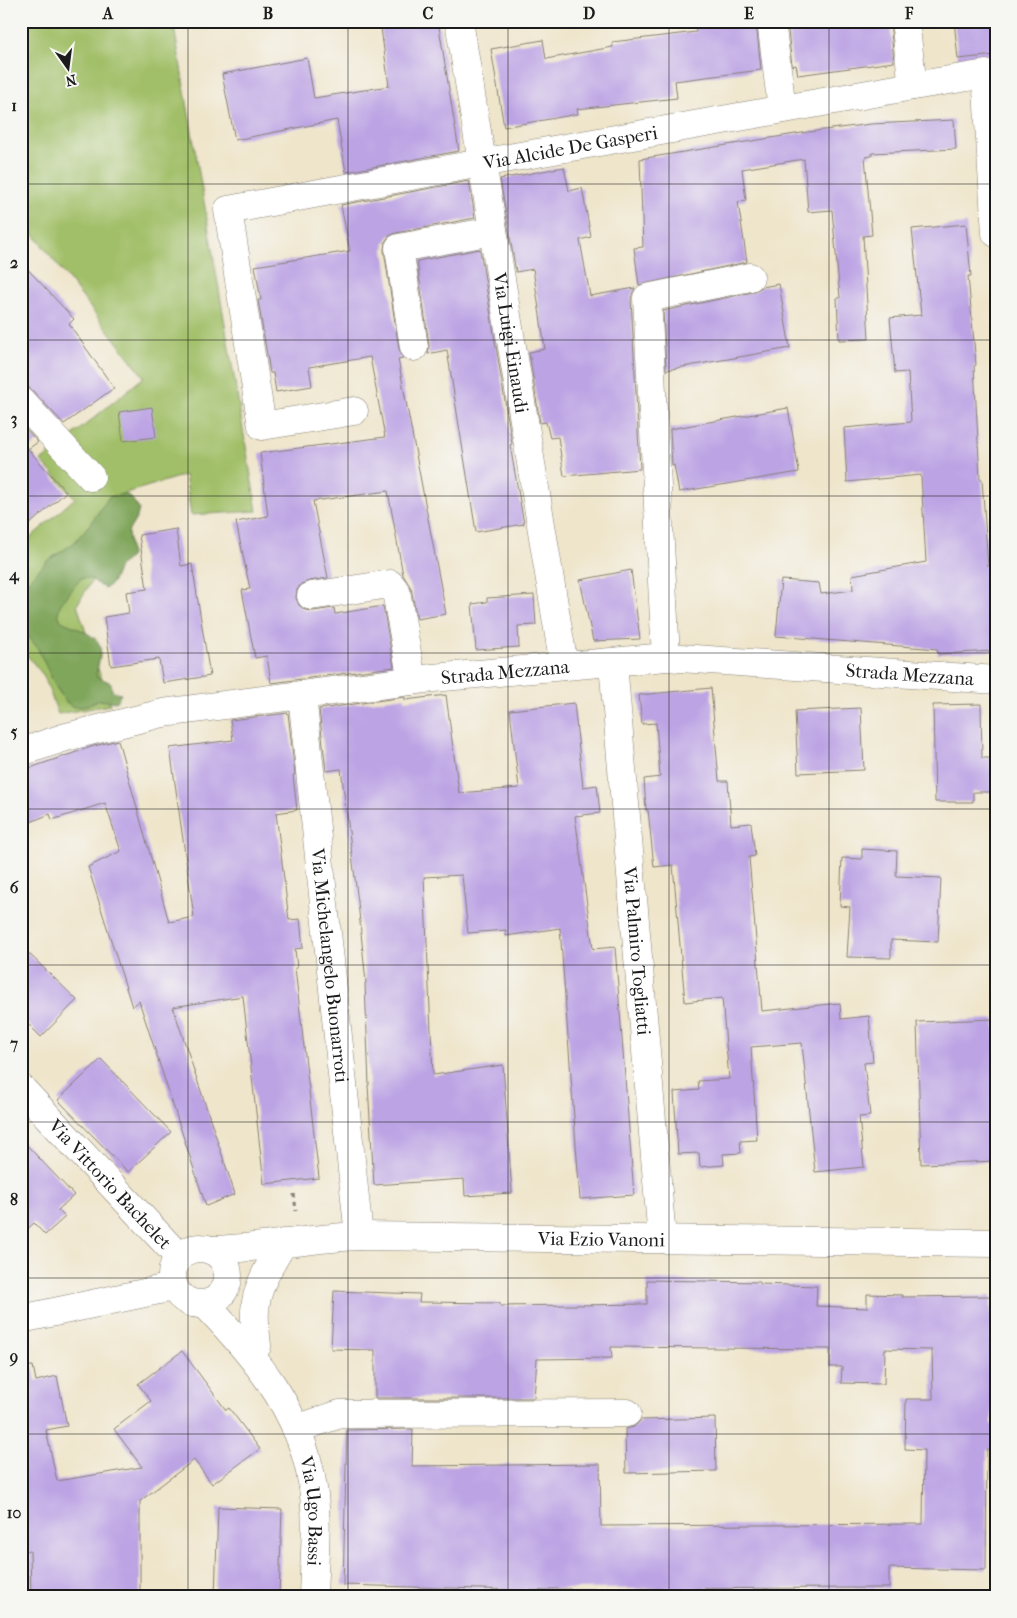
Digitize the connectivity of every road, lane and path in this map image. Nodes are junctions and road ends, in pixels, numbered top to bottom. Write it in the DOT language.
graph roads {
  1 [pos="459,21"];
  2 [pos="771,21"];
  3 [pos="905,21"];
  4 [pos="991,74"];
  5 [pos="913,86"];
  6 [pos="782,109"];
  7 [pos="481,163"];
  8 [pos="493,231"];
  9 [pos="996,233"];
  10 [pos="750,277"];
  11 [pos="414,347"];
  12 [pos="21,401"];
  13 [pos="354,411"];
  14 [pos="91,477"];
  15 [pos="311,596"];
  16 [pos="666,657"];
  17 [pos="613,663"];
  18 [pos="564,666"];
  19 [pos="996,680"];
  20 [pos="412,681"];
  21 [pos="302,695"];
  22 [pos="21,752"];
  23 [pos="21,1088"];
  24 [pos="359,1236"];
  25 [pos="662,1239"];
  26 [pos="283,1243"];
  27 [pos="996,1243"];
  28 [pos="210,1250"];
  29 [pos="179,1257"];
  30 [pos="227,1284"];
  31 [pos="174,1287"];
  32 [pos="204,1304"];
  33 [pos="21,1319"];
  34 [pos="257,1346"];
  35 [pos="267,1375"];
  36 [pos="627,1413"];
  37 [pos="296,1429"];
  38 [pos="313,1597"];
  1 -- 7 [label="street, Via Luigi Einaudi"];
  2 -- 6 [label="street"];
  3 -- 5 [label="street"];
  4 -- 5 [label="street, Via Alcide De Gasperi"];
  4 -- 9 [label="street"];
  5 -- 6 [label="street, Via Alcide De Gasperi"];
  6 -- 7 [label="street, Via Alcide De Gasperi"];
  7 -- 8 [label="street, Via Luigi Einaudi"];
  7 -- 13 [label="street, Via Alcide De Gasperi"];
  8 -- 11 [label="street"];
  8 -- 18 [label="street, Via Luigi Einaudi"];
  10 -- 16 [label="street"];
  12 -- 14 [label="street"];
  15 -- 20 [label="street"];
  16 -- 17 [label="street, Strada Mezzana"];
  16 -- 19 [label="street, Strada Mezzana"];
  17 -- 18 [label="street, Strada Mezzana"];
  17 -- 25 [label="street, Via Palmiro Togliatti"];
  18 -- 20 [label="street, Strada Mezzana"];
  20 -- 21 [label="street, Strada Mezzana"];
  21 -- 22 [label="street, Strada Mezzana"];
  21 -- 24 [label="street, Via Michelangelo Buonarroti"];
  23 -- 29 [label="street, Via Vittorio Bachelet"];
  24 -- 25 [label="street, Via Ezio Vanoni"];
  24 -- 26 [label="street, Via Ezio Vanoni"];
  25 -- 27 [label="street, Via Ezio Vanoni"];
  26 -- 28 [label="street, Via Ezio Vanoni"];
  26 -- 34 [label="street"];
  28 -- 29 [label="street, Via Vittorio Bachelet"];
  28 -- 30 [label="street"];
  29 -- 31 [label="street, Via Vittorio Bachelet"];
  30 -- 32 [label="street"];
  30 -- 34 [label="street"];
  31 -- 32 [label="street"];
  31 -- 33 [label="street"];
  32 -- 35 [label="street"];
  34 -- 35 [label="street"];
  35 -- 37 [label="street"];
  36 -- 37 [label="street"];
  37 -- 38 [label="street, Via Ugo Bassi"];
}
